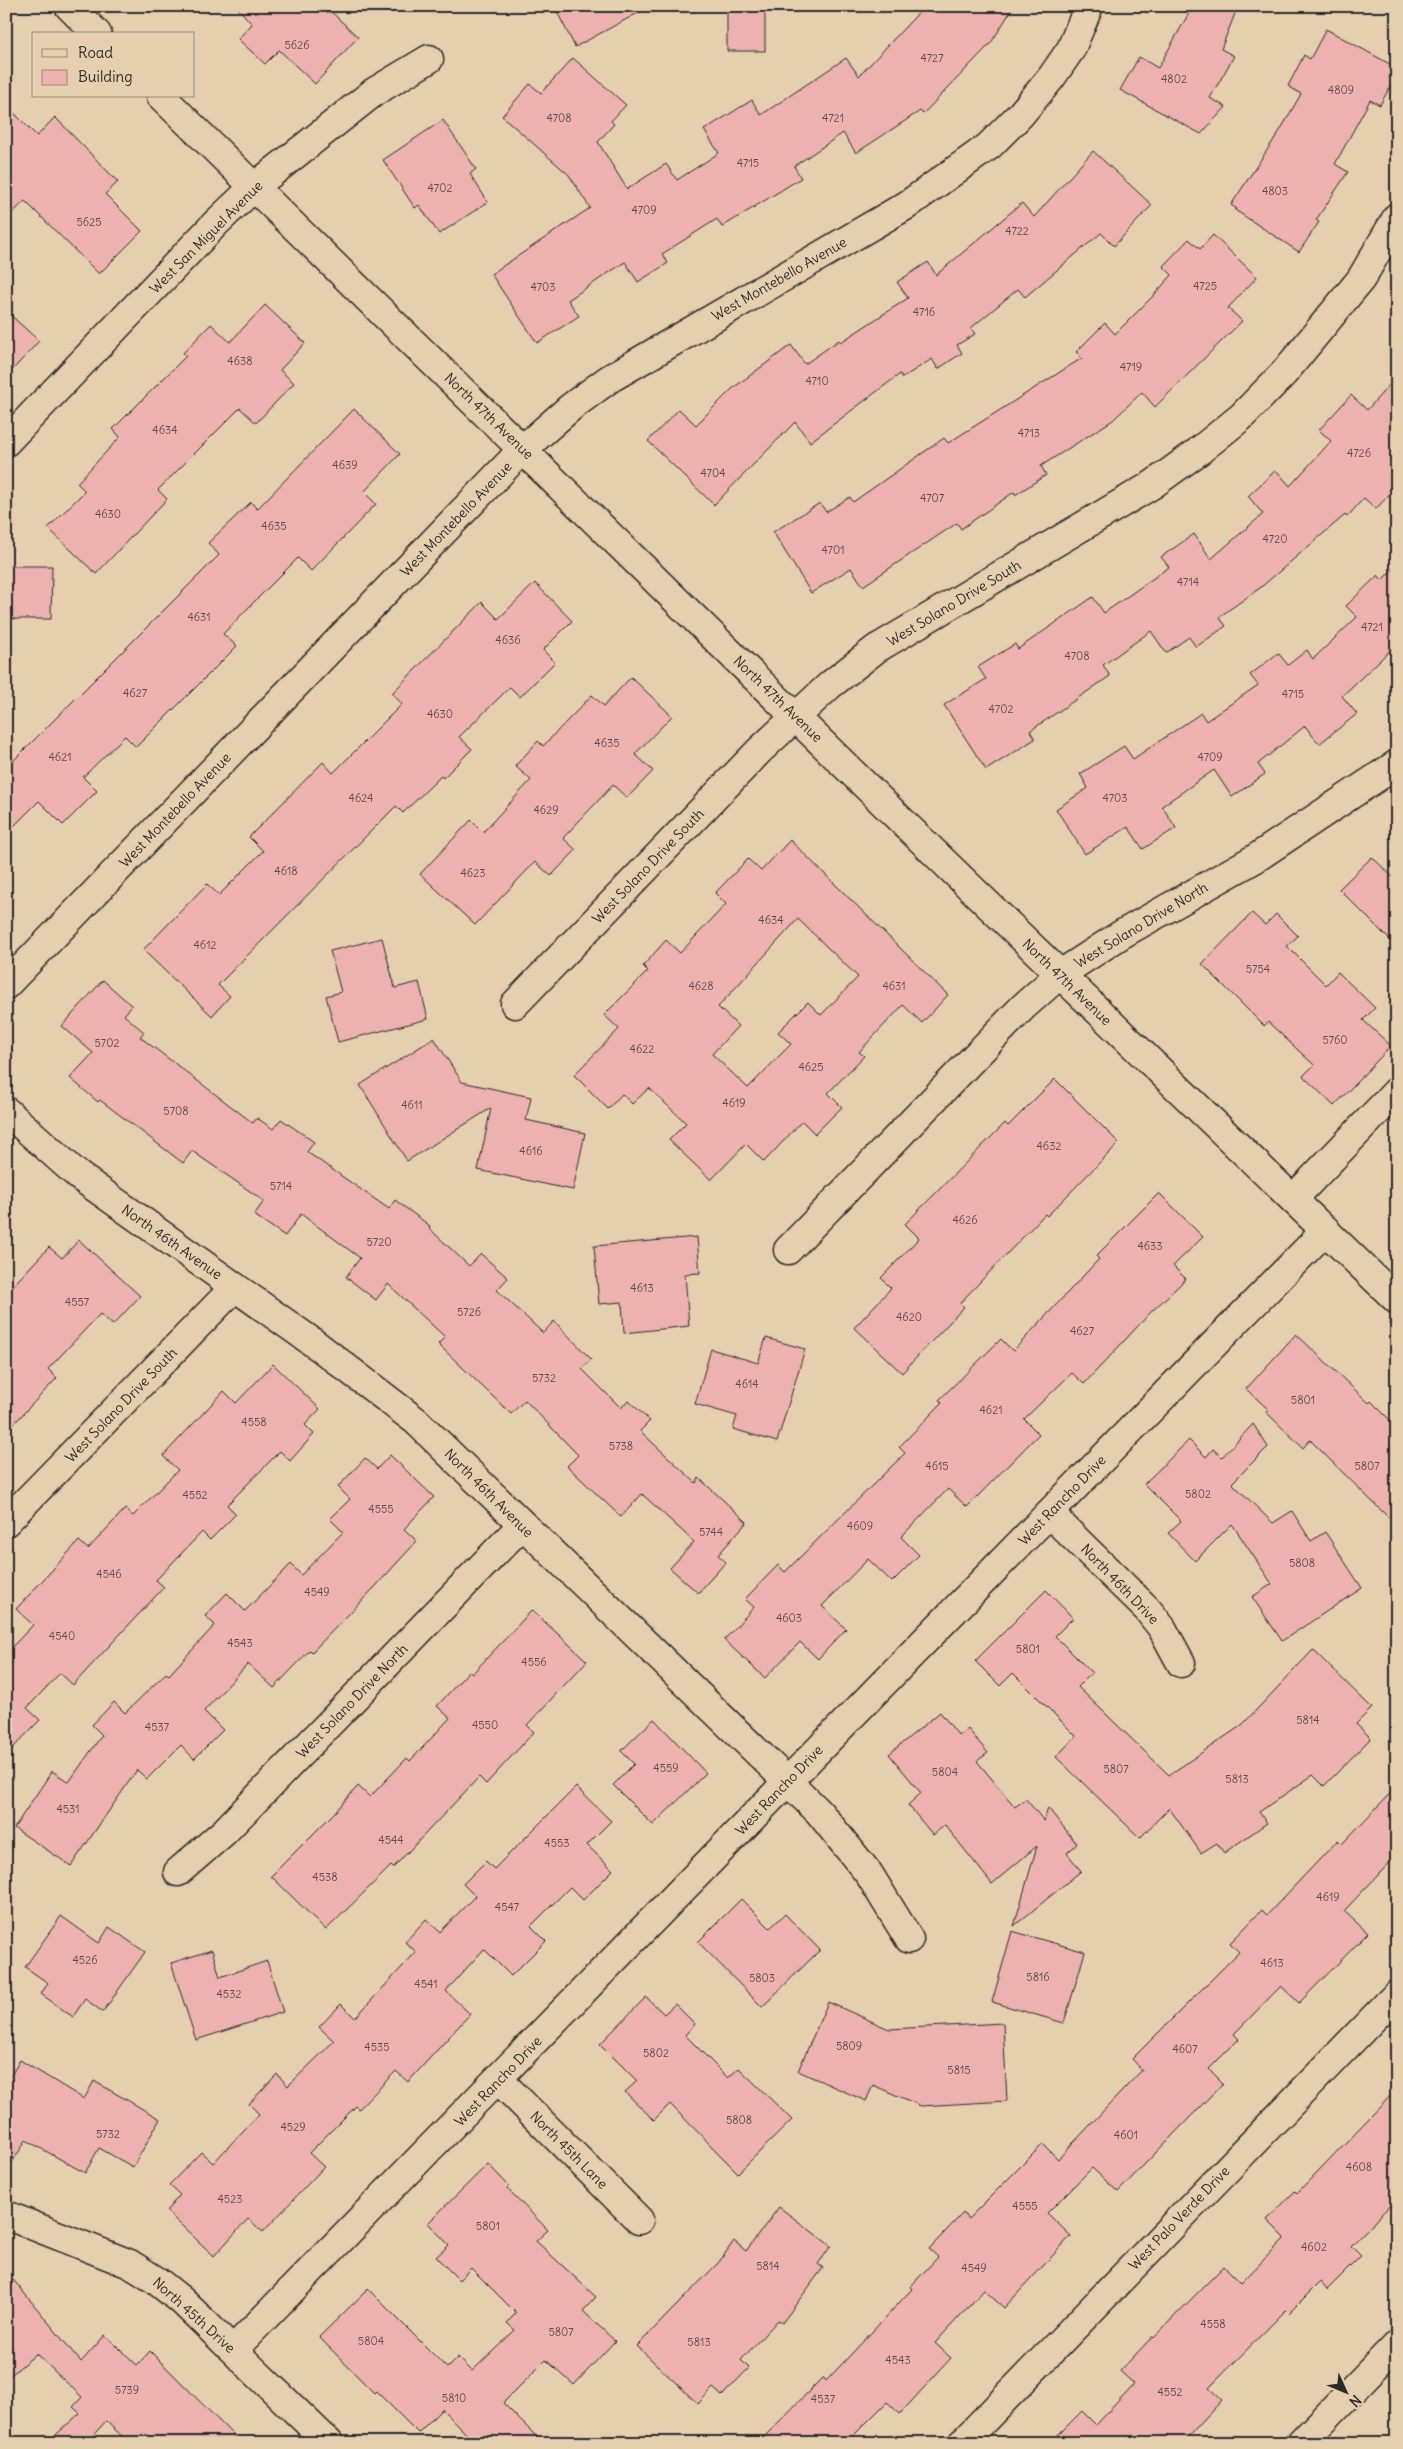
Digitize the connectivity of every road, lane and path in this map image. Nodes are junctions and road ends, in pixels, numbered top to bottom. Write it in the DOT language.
graph roads {
  1 [pos="69,6"];
  2 [pos="1089,6"];
  3 [pos="95,32"];
  4 [pos="429,59"];
  5 [pos="163,98"];
  6 [pos="254,187"];
  7 [pos="1397,217"];
  8 [pos="6,442"];
  9 [pos="523,449"];
  10 [pos="796,717"];
  11 [pos="1397,764"];
  12 [pos="1059,975"];
  13 [pos="6,985"];
  14 [pos="515,1004"];
  15 [pos="1397,1091"];
  16 [pos="6,1111"];
  17 [pos="1292,1199"];
  18 [pos="1326,1230"];
  19 [pos="788,1250"];
  20 [pos="235,1287"];
  21 [pos="1397,1300"];
  22 [pos="1049,1512"];
  23 [pos="6,1522"];
  24 [pos="522,1525"];
  25 [pos="1181,1663"];
  26 [pos="788,1780"];
  27 [pos="178,1872"];
  28 [pos="909,1939"];
  29 [pos="1397,1994"];
  30 [pos="499,2080"];
  31 [pos="6,2215"];
  32 [pos="639,2220"];
  33 [pos="1397,2344"];
  34 [pos="233,2350"];
  35 [pos="329,2443"];
  36 [pos="962,2443"];
  37 [pos="1301,2443"];
  1 -- 3 [label="street"];
  2 -- 9 [label="street, West Montebello Avenue"];
  4 -- 6 [label="street, West San Miguel Avenue"];
  5 -- 6 [label="street, North 47th Avenue"];
  6 -- 8 [label="street, West San Miguel Avenue"];
  6 -- 9 [label="street, North 47th Avenue"];
  7 -- 10 [label="street, West Solano Drive South"];
  9 -- 10 [label="street, North 47th Avenue"];
  9 -- 13 [label="street, West Montebello Avenue"];
  10 -- 12 [label="street, North 47th Avenue"];
  10 -- 14 [label="street, West Solano Drive South"];
  11 -- 12 [label="street, West Solano Drive North"];
  12 -- 17 [label="street, North 47th Avenue"];
  12 -- 19 [label="street, West Solano Drive North"];
  15 -- 17 [label="street"];
  16 -- 20 [label="street, North 46th Avenue"];
  17 -- 18 [label="street, North 47th Avenue"];
  18 -- 21 [label="street, North 47th Avenue"];
  18 -- 22 [label="street, West Rancho Drive"];
  20 -- 23 [label="street, West Solano Drive South"];
  20 -- 24 [label="street, North 46th Avenue"];
  22 -- 25 [label="street, North 46th Drive"];
  22 -- 26 [label="street, West Rancho Drive"];
  24 -- 26 [label="street, North 46th Avenue"];
  24 -- 27 [label="street, West Solano Drive North"];
  26 -- 28 [label="street, North 46th Avenue"];
  26 -- 30 [label="street, West Rancho Drive"];
  29 -- 36 [label="street, West Palo Verde Drive"];
  30 -- 32 [label="street, North 45th Lane"];
  30 -- 34 [label="street, West Rancho Drive"];
  31 -- 34 [label="street, North 45th Drive"];
  33 -- 37 [label="street"];
  34 -- 35 [label="street, North 45th Drive"];
}
